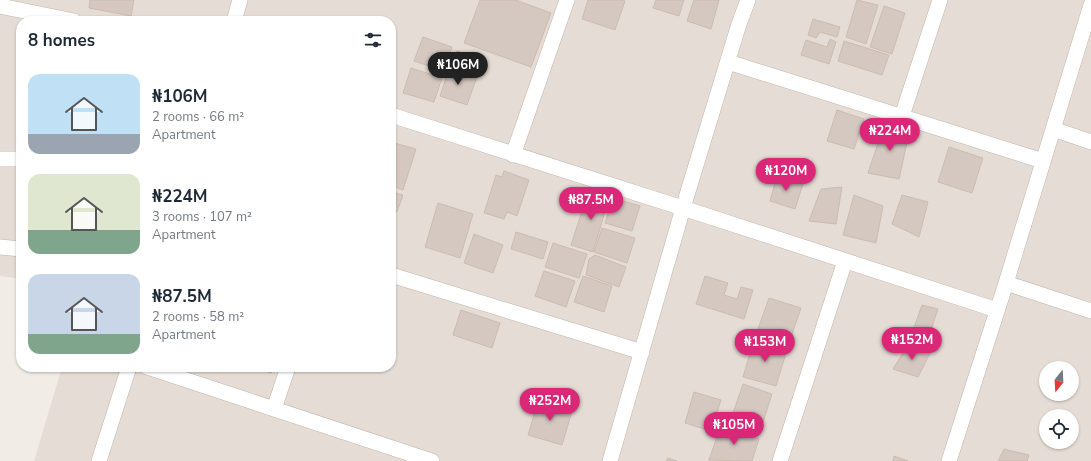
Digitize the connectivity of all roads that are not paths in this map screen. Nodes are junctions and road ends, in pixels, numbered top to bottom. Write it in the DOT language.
graph roads {
  1 [pos="240,0"];
  2 [pos="566,0"];
  3 [pos="748,0"];
  4 [pos="940,0"];
  5 [pos="1091,5"];
  6 [pos="0,6"];
  7 [pos="49,16"];
  8 [pos="235,16"];
  9 [pos="728,62"];
  10 [pos="902,116"];
  11 [pos="396,117"];
  12 [pos="1053,129"];
  13 [pos="1091,142"];
  14 [pos="513,155"];
  15 [pos="0,159"];
  16 [pos="16,159"];
  17 [pos="1043,161"];
  18 [pos="683,208"];
  19 [pos="0,247"];
  20 [pos="16,249"];
  21 [pos="846,261"];
  22 [pos="396,277"];
  23 [pos="1006,283"];
  24 [pos="997,310"];
  25 [pos="1091,311"];
  26 [pos="642,352"];
  27 [pos="127,372"];
  28 [pos="162,372"];
  29 [pos="286,372"];
  30 [pos="274,409"];
  31 [pos="99,461"];
  32 [pos="432,461"];
  33 [pos="610,461"];
  34 [pos="780,461"];
  35 [pos="949,461"];
  1 -- 8 [label="street"];
  2 -- 14 [label="street"];
  3 -- 9 [label="street"];
  4 -- 10 [label="street"];
  5 -- 12 [label="street"];
  6 -- 7 [label="street"];
  9 -- 10 [label="street"];
  9 -- 18 [label="street"];
  10 -- 17 [label="street"];
  11 -- 14 [label="street"];
  12 -- 13 [label="street"];
  12 -- 17 [label="street"];
  14 -- 18 [label="street"];
  15 -- 16 [label="street"];
  17 -- 23 [label="street"];
  18 -- 21 [label="street"];
  18 -- 26 [label="street"];
  19 -- 20 [label="street"];
  21 -- 24 [label="street"];
  21 -- 34 [label="street"];
  22 -- 26 [label="street"];
  23 -- 24 [label="street"];
  23 -- 25 [label="street"];
  24 -- 35 [label="street"];
  26 -- 33 [label="street"];
  27 -- 31 [label="street"];
  28 -- 30 [label="street"];
  29 -- 30 [label="street"];
  30 -- 32 [label="street"];
}
